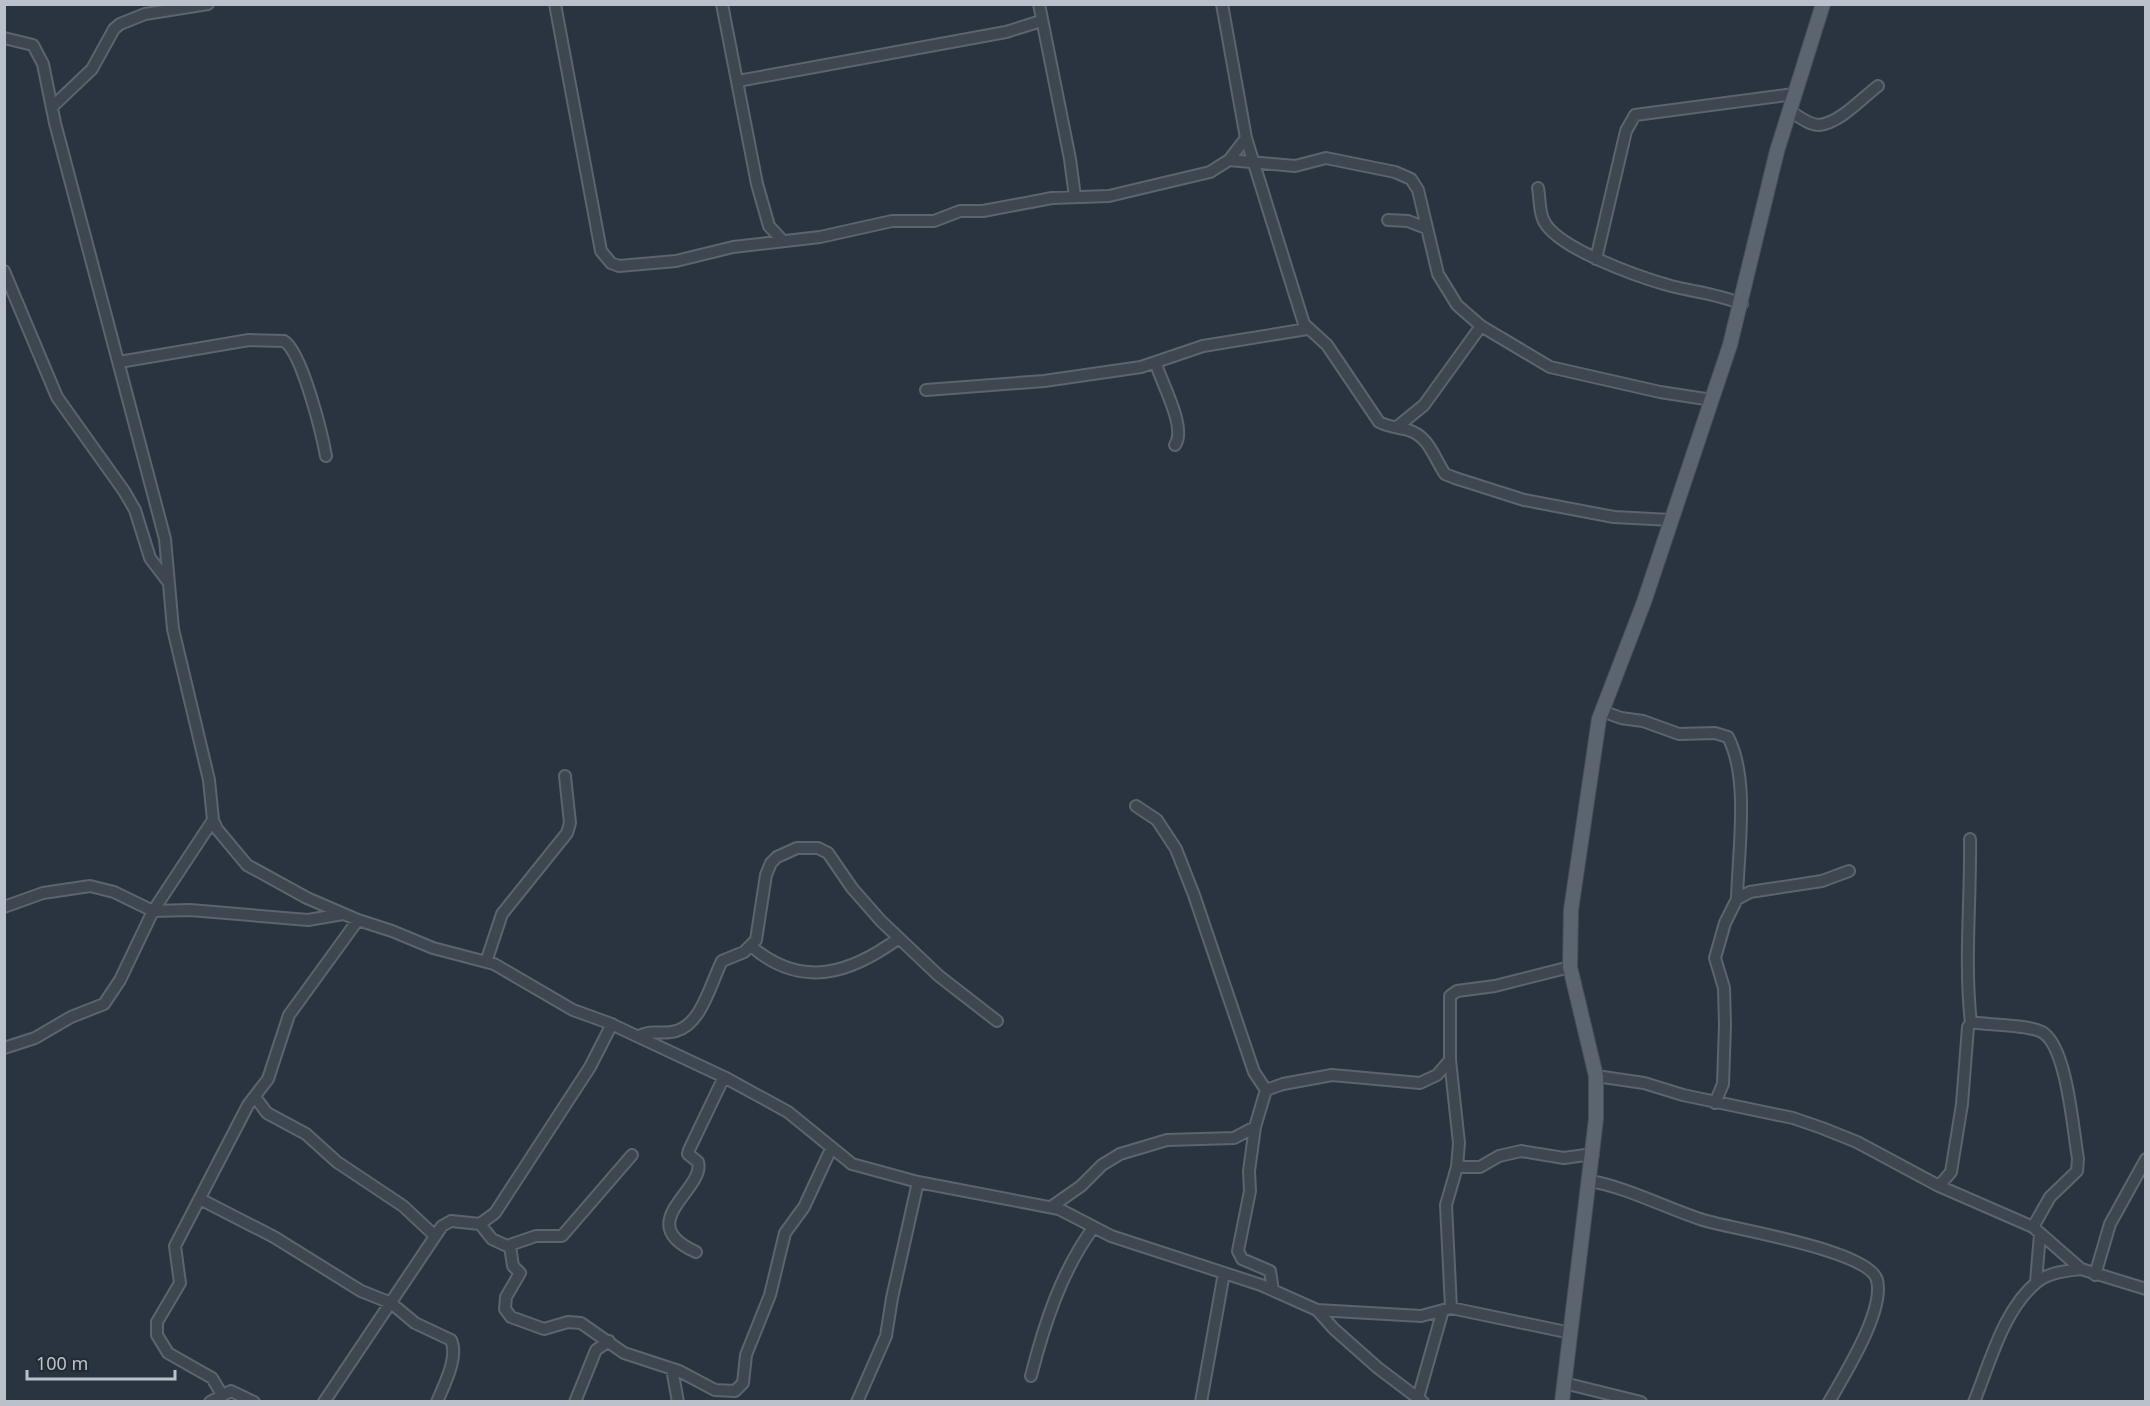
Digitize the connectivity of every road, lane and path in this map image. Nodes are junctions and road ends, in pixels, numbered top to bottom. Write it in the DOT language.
graph roads {
  1 [pos="208,4"];
  2 [pos="555,4"];
  3 [pos="722,4"];
  4 [pos="1039,4"];
  5 [pos="1222,4"];
  6 [pos="1823,4"];
  7 [pos="170,7"];
  8 [pos="1041,21"];
  9 [pos="4,38"];
  10 [pos="738,81"];
  11 [pos="1878,86"];
  12 [pos="1794,94"];
  13 [pos="52,107"];
  14 [pos="1790,111"];
  15 [pos="1246,138"];
  16 [pos="1229,160"];
  17 [pos="1254,162"];
  18 [pos="1538,188"];
  19 [pos="1075,197"];
  20 [pos="1388,220"];
  21 [pos="1426,228"];
  22 [pos="782,240"];
  23 [pos="1596,259"];
  24 [pos="4,271"];
  25 [pos="1742,304"];
  26 [pos="1481,326"];
  27 [pos="1307,330"];
  28 [pos="118,362"];
  29 [pos="1156,364"];
  30 [pos="926,390"];
  31 [pos="1712,400"];
  32 [pos="1397,427"];
  33 [pos="1175,445"];
  34 [pos="326,456"];
  35 [pos="1671,520"];
  36 [pos="169,583"];
  37 [pos="1602,711"];
  38 [pos="565,776"];
  39 [pos="1136,806"];
  40 [pos="213,820"];
  41 [pos="1970,839"];
  42 [pos="1849,871"];
  43 [pos="1737,899"];
  44 [pos="4,907"];
  45 [pos="153,911"];
  46 [pos="344,913"];
  47 [pos="358,920"];
  48 [pos="899,938"];
  49 [pos="752,947"];
  50 [pos="486,962"];
  51 [pos="1570,967"];
  52 [pos="998,1021"];
  53 [pos="1971,1023"];
  54 [pos="612,1024"];
  55 [pos="639,1036"];
  56 [pos="4,1048"];
  57 [pos="1450,1060"];
  58 [pos="1596,1076"];
  59 [pos="724,1077"];
  60 [pos="1266,1090"];
  61 [pos="255,1097"];
  62 [pos="1715,1103"];
  63 [pos="1255,1127"];
  64 [pos="831,1149"];
  65 [pos="1593,1154"];
  66 [pos="632,1155"];
  67 [pos="2145,1159"];
  68 [pos="1457,1167"];
  69 [pos="1590,1181"];
  70 [pos="918,1182"];
  71 [pos="1940,1186"];
  72 [pos="200,1199"];
  73 [pos="1051,1207"];
  74 [pos="480,1224"];
  75 [pos="1093,1228"];
  76 [pos="2036,1231"];
  77 [pos="435,1235"];
  78 [pos="510,1246"];
  79 [pos="696,1252"];
  80 [pos="2081,1269"];
  81 [pos="1224,1273"];
  82 [pos="2095,1275"];
  83 [pos="2036,1282"];
  84 [pos="2145,1289"];
  85 [pos="1273,1290"];
  86 [pos="391,1304"];
  87 [pos="1447,1309"];
  88 [pos="1317,1310"];
  89 [pos="1571,1333"];
  90 [pos="609,1341"];
  91 [pos="672,1369"];
  92 [pos="1030,1376"];
  93 [pos="1564,1383"];
  94 [pos="221,1393"];
  95 [pos="1421,1400"];
  96 [pos="210,1401"];
  97 [pos="254,1401"];
  98 [pos="324,1401"];
  99 [pos="437,1401"];
  100 [pos="575,1401"];
  101 [pos="678,1401"];
  102 [pos="857,1401"];
  103 [pos="1201,1401"];
  104 [pos="1562,1401"];
  105 [pos="1641,1401"];
  106 [pos="1829,1401"];
  107 [pos="1974,1401"];
  1 -- 7 [label="street"];
  2 -- 22 [label="street"];
  3 -- 10 [label="street"];
  4 -- 8 [label="street"];
  5 -- 15 [label="street"];
  6 -- 12 [label="main road"];
  7 -- 13 [label="street"];
  8 -- 10 [label="street"];
  8 -- 19 [label="street"];
  9 -- 13 [label="street"];
  10 -- 22 [label="street"];
  11 -- 14 [label="street"];
  12 -- 14 [label="main road"];
  12 -- 23 [label="street"];
  13 -- 28 [label="street"];
  14 -- 25 [label="main road"];
  15 -- 16 [label="street"];
  15 -- 17 [label="street"];
  16 -- 17 [label="street"];
  16 -- 19 [label="street"];
  17 -- 21 [label="street"];
  17 -- 27 [label="street"];
  18 -- 23 [label="street"];
  19 -- 22 [label="street"];
  20 -- 21 [label="street"];
  21 -- 26 [label="street"];
  23 -- 25 [label="street"];
  24 -- 36 [label="street"];
  25 -- 31 [label="main road"];
  26 -- 31 [label="street"];
  26 -- 32 [label="street"];
  27 -- 29 [label="street"];
  27 -- 32 [label="street"];
  28 -- 34 [label="street"];
  28 -- 36 [label="street"];
  29 -- 30 [label="street"];
  29 -- 33 [label="street"];
  31 -- 35 [label="main road"];
  32 -- 35 [label="street"];
  35 -- 37 [label="main road"];
  36 -- 40 [label="street"];
  37 -- 43 [label="street"];
  37 -- 51 [label="main road"];
  38 -- 50 [label="street"];
  39 -- 60 [label="street"];
  40 -- 45 [label="street"];
  40 -- 46 [label="street"];
  41 -- 53 [label="street"];
  42 -- 43 [label="street"];
  43 -- 62 [label="street"];
  44 -- 45 [label="street"];
  45 -- 46 [label="street"];
  45 -- 56 [label="street"];
  46 -- 47 [label="street"];
  47 -- 50 [label="street"];
  47 -- 61 [label="street"];
  48 -- 49 [label="street"];
  48 -- 49 [label="street"];
  48 -- 52 [label="street"];
  49 -- 55 [label="street"];
  50 -- 54 [label="street"];
  51 -- 57 [label="street"];
  51 -- 58 [label="main road"];
  53 -- 71 [label="street"];
  53 -- 76 [label="street"];
  54 -- 55 [label="street"];
  54 -- 74 [label="street"];
  55 -- 59 [label="street"];
  57 -- 60 [label="street"];
  57 -- 68 [label="street"];
  58 -- 62 [label="street"];
  58 -- 65 [label="main road"];
  59 -- 64 [label="street"];
  59 -- 79 [label="street"];
  60 -- 63 [label="street"];
  61 -- 72 [label="street"];
  61 -- 77 [label="street"];
  62 -- 71 [label="street"];
  63 -- 73 [label="street"];
  63 -- 85 [label="street"];
  64 -- 70 [label="street"];
  64 -- 91 [label="street"];
  65 -- 68 [label="street"];
  65 -- 69 [label="main road"];
  66 -- 78 [label="street"];
  67 -- 82 [label="street"];
  68 -- 87 [label="street"];
  69 -- 89 [label="main road"];
  69 -- 106 [label="street"];
  70 -- 73 [label="street"];
  70 -- 102 [label="street"];
  71 -- 76 [label="street"];
  72 -- 86 [label="street"];
  72 -- 94 [label="street"];
  73 -- 75 [label="street"];
  74 -- 77 [label="street"];
  74 -- 78 [label="street"];
  75 -- 81 [label="street"];
  75 -- 92 [label="street"];
  76 -- 80 [label="street"];
  76 -- 83 [label="street"];
  77 -- 86 [label="street"];
  78 -- 90 [label="street"];
  80 -- 82 [label="street"];
  80 -- 83 [label="street"];
  81 -- 85 [label="street"];
  81 -- 103 [label="street"];
  82 -- 84 [label="street"];
  83 -- 107 [label="street"];
  85 -- 88 [label="street"];
  86 -- 98 [label="street"];
  86 -- 99 [label="street"];
  87 -- 88 [label="street"];
  87 -- 89 [label="street"];
  87 -- 95 [label="street"];
  88 -- 95 [label="street"];
  89 -- 93 [label="main road"];
  90 -- 91 [label="street"];
  90 -- 100 [label="street"];
  91 -- 101 [label="street"];
  93 -- 104 [label="main road"];
  93 -- 105 [label="street"];
  94 -- 96 [label="street"];
  94 -- 97 [label="street"];
}
